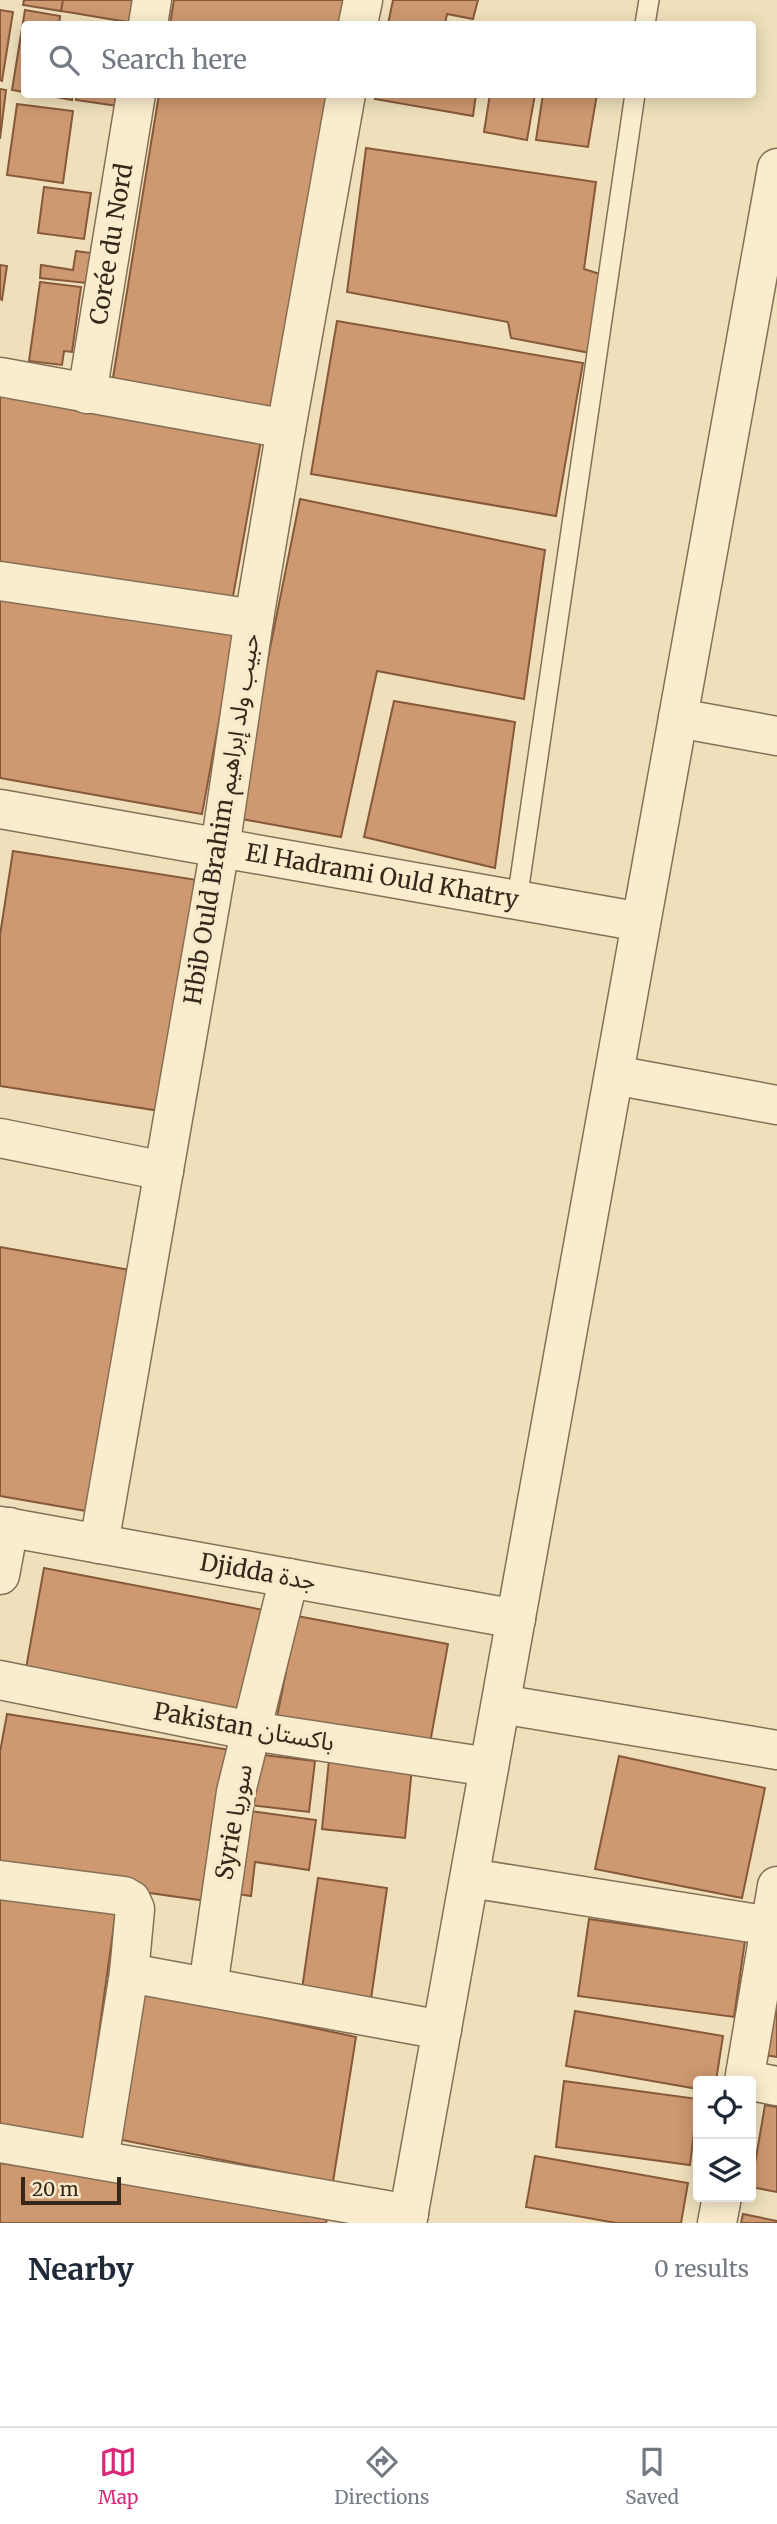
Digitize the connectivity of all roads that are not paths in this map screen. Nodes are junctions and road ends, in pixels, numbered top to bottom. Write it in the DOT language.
graph roads {
  1 [pos="152,0"];
  2 [pos="363,0"];
  3 [pos="649,0"];
  4 [pos="148,21"];
  5 [pos="359,21"];
  6 [pos="646,21"];
  7 [pos="135,98"];
  8 [pos="345,98"];
  9 [pos="634,98"];
  10 [pos="777,168"];
  11 [pos="0,377"];
  12 [pos="88,394"];
  13 [pos="286,429"];
  14 [pos="0,581"];
  15 [pos="254,619"];
  16 [pos="678,718"];
  17 [pos="777,736"];
  18 [pos="0,809"];
  19 [pos="220,848"];
  20 [pos="517,900"];
  21 [pos="641,922"];
  22 [pos="614,1075"];
  23 [pos="777,1105"];
  24 [pos="0,1138"];
  25 [pos="164,1171"];
  26 [pos="4,1527"];
  27 [pos="99,1544"];
  28 [pos="0,1575"];
  29 [pos="289,1578"];
  30 [pos="516,1619"];
  31 [pos="0,1680"];
  32 [pos="501,1704"];
  33 [pos="252,1731"];
  34 [pos="777,1750"];
  35 [pos="489,1767"];
  36 [pos="470,1878"];
  37 [pos="0,1880"];
  38 [pos="777,1886"];
  39 [pos="774,1927"];
  40 [pos="129,1973"];
  41 [pos="208,1987"];
  42 [pos="442,2031"];
  43 [pos="745,2076"];
  44 [pos="756,2082"];
  45 [pos="777,2086"];
  46 [pos="0,2143"];
  47 [pos="99,2160"];
  48 [pos="721,2202"];
  49 [pos="408,2218"];
  50 [pos="717,2223"];
  1 -- 4 [label="street"];
  2 -- 5 [label="street"];
  3 -- 6 [label="lane"];
  7 -- 12 [label="street, Corée du Nord"];
  8 -- 13 [label="street, Hbib Ould Brahim حبيب ولد إبراهيم"];
  9 -- 20 [label="lane"];
  10 -- 16 [label="street"];
  11 -- 12 [label="street"];
  12 -- 13 [label="street"];
  13 -- 15 [label="street, Hbib Ould Brahim حبيب ولد إبراهيم"];
  14 -- 15 [label="street"];
  15 -- 19 [label="street, Hbib Ould Brahim حبيب ولد إبراهيم"];
  16 -- 17 [label="street"];
  16 -- 21 [label="street"];
  18 -- 19 [label="street, El Hadrami Ould Khatry"];
  19 -- 20 [label="street, El Hadrami Ould Khatry"];
  19 -- 25 [label="street, Hbib Ould Brahim حبيب ولد إبراهيم"];
  20 -- 21 [label="street, El Hadrami Ould Khatry"];
  21 -- 22 [label="street"];
  22 -- 23 [label="street"];
  22 -- 30 [label="street"];
  24 -- 25 [label="street"];
  25 -- 27 [label="street, Hbib Ould Brahim حبيب ولد إبراهيم"];
  26 -- 27 [label="street, Djidda جدة"];
  26 -- 28 [label="street"];
  27 -- 29 [label="street, Djidda جدة"];
  29 -- 30 [label="street, Djidda جدة"];
  29 -- 33 [label="street, Syrie سوريا"];
  30 -- 32 [label="street"];
  31 -- 33 [label="street, Pakistan باكستان"];
  32 -- 34 [label="street"];
  32 -- 35 [label="street"];
  33 -- 35 [label="street, Pakistan باكستان"];
  33 -- 41 [label="street, Syrie سوريا"];
  35 -- 36 [label="street"];
  36 -- 39 [label="street"];
  36 -- 42 [label="street"];
  37 -- 40 [label="street"];
  38 -- 39 [label="street"];
  39 -- 43 [label="street"];
  40 -- 41 [label="street"];
  40 -- 47 [label="street"];
  41 -- 42 [label="street"];
  42 -- 49 [label="street"];
  44 -- 45 [label="street"];
  46 -- 47 [label="street"];
  47 -- 49 [label="street"];
  48 -- 50 [label="street"];
}
